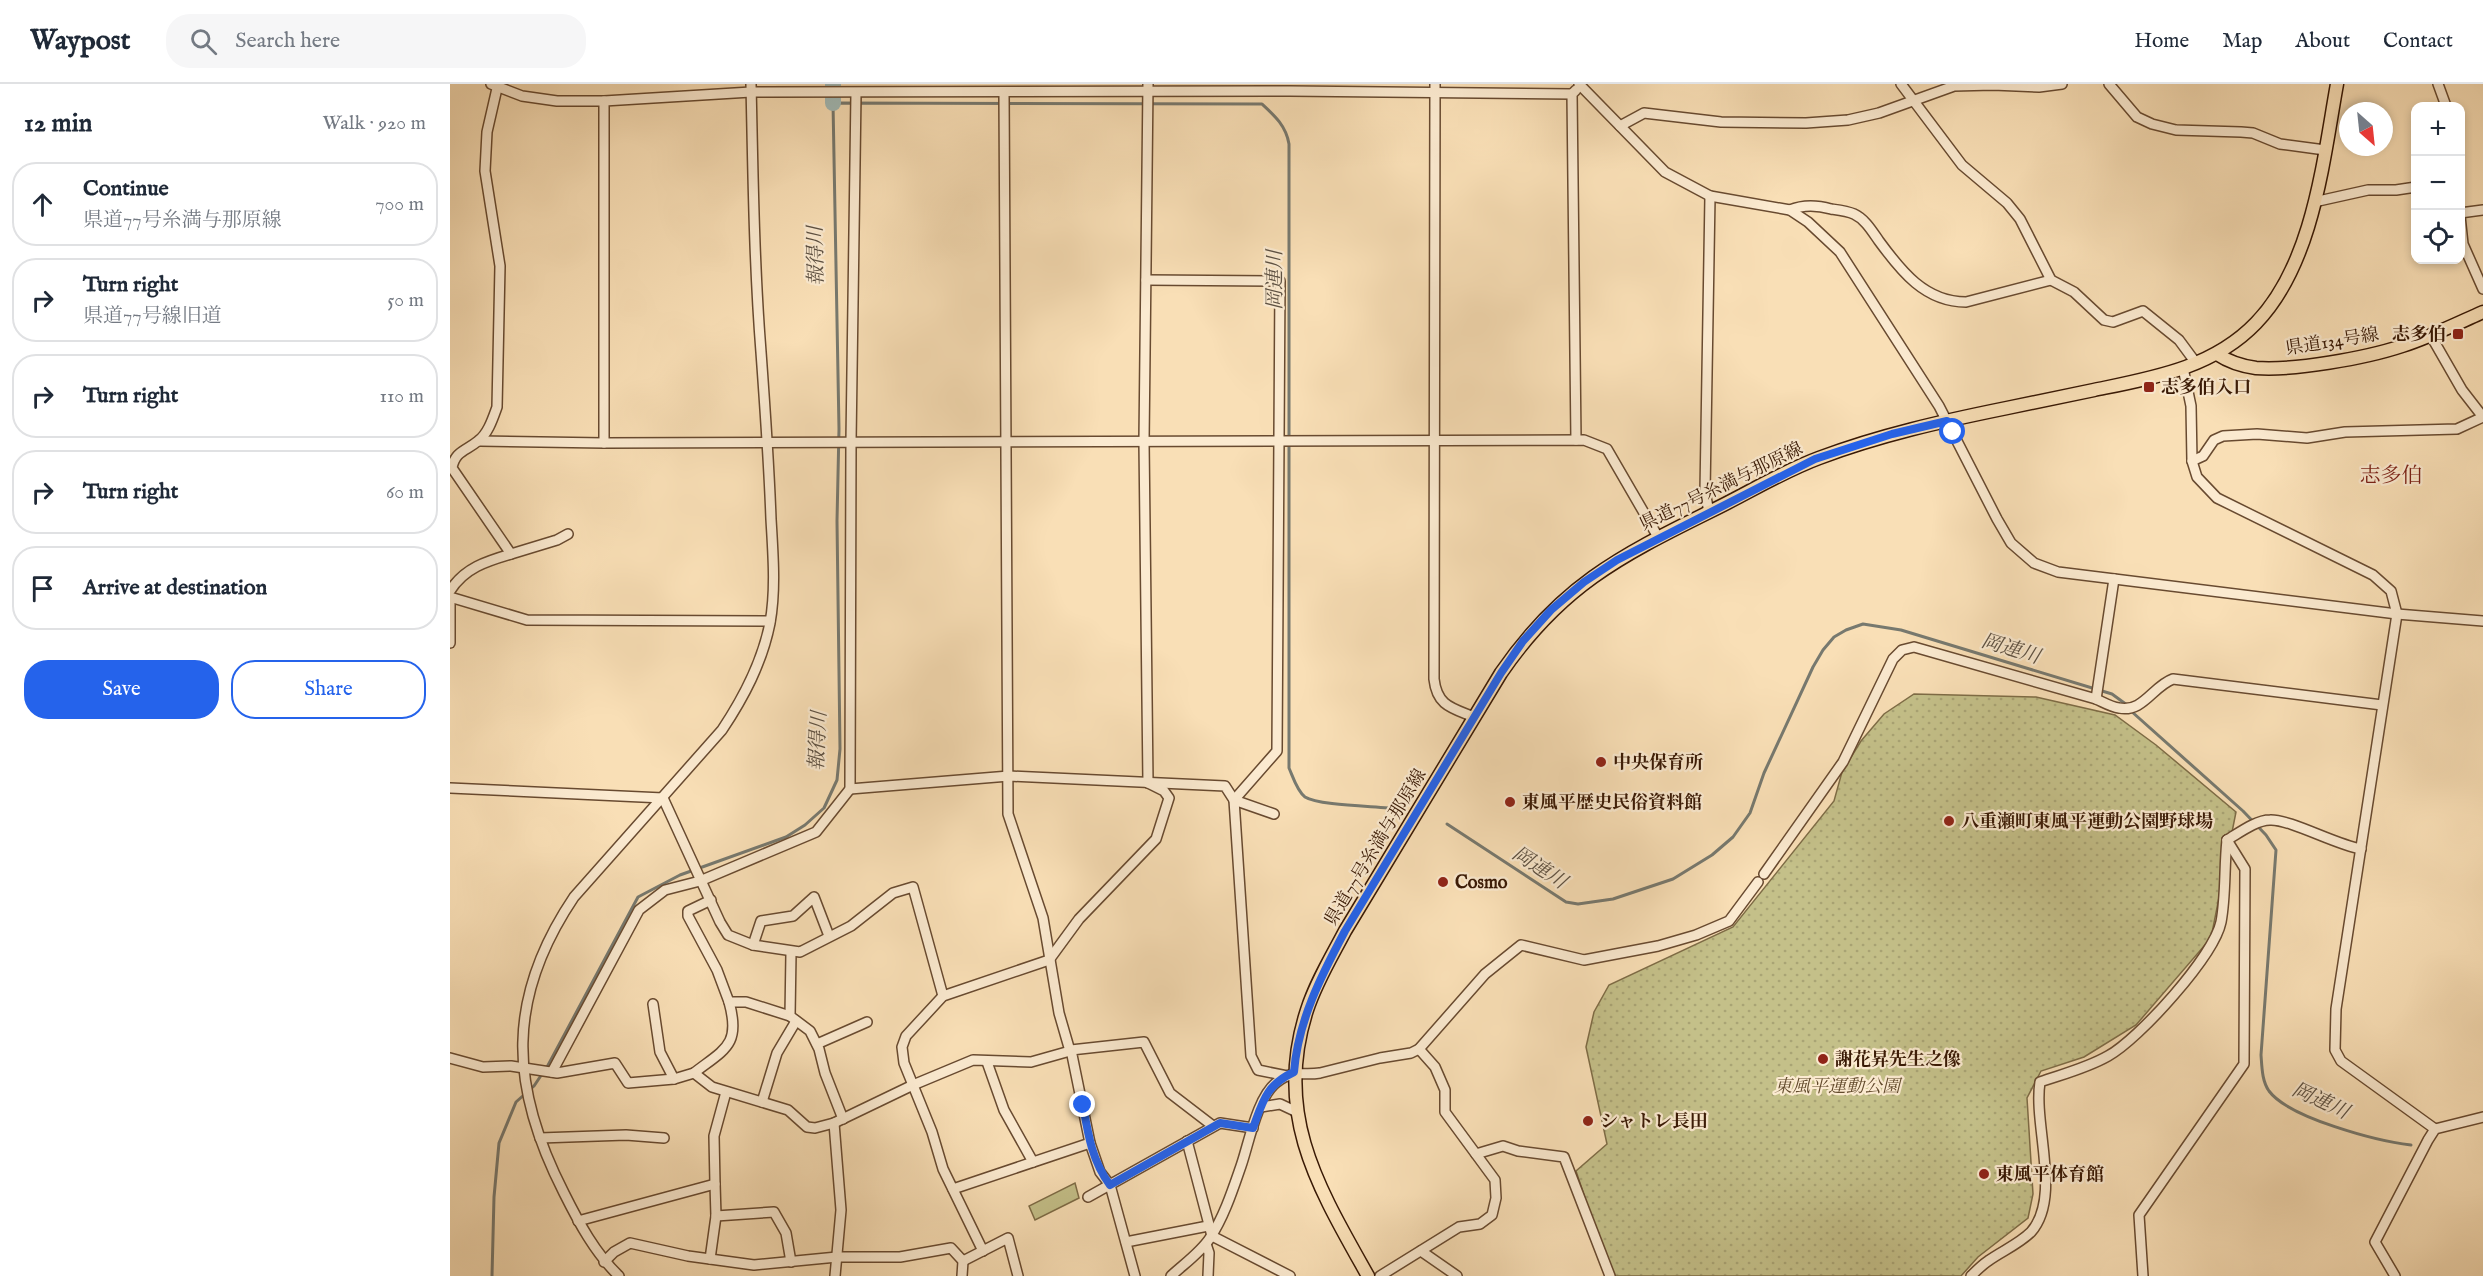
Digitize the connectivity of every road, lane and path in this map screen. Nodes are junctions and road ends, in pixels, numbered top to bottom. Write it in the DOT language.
graph roads {
  1 [pos="1901,84"];
  2 [pos="1993,84"];
  3 [pos="2062,84"];
  4 [pos="2109,84"];
  5 [pos="2337,84"];
  6 [pos="2438,84"];
  7 [pos="495,85"];
  8 [pos="1579,85"];
  9 [pos="751,88"];
  10 [pos="1148,88"];
  11 [pos="1435,88"];
  12 [pos="853,93"];
  13 [pos="1004,93"];
  14 [pos="1572,94"];
  15 [pos="604,101"];
  16 [pos="1915,101"];
  17 [pos="2445,102"];
  18 [pos="1620,126"];
  19 [pos="2325,150"];
  20 [pos="2411,188"];
  21 [pos="1710,196"];
  22 [pos="2314,202"];
  23 [pos="1790,210"];
  24 [pos="2483,210"];
  25 [pos="2465,213"];
  26 [pos="2465,249"];
  27 [pos="1146,280"];
  28 [pos="2051,280"];
  29 [pos="2483,290"];
  30 [pos="2483,312"];
  31 [pos="2431,336"];
  32 [pos="2217,354"];
  33 [pos="2196,363"];
  34 [pos="2183,368"];
  35 [pos="2483,417"];
  36 [pos="1947,421"];
  37 [pos="1435,440"];
  38 [pos="1576,440"];
  39 [pos="480,441"];
  40 [pos="1279,441"];
  41 [pos="768,442"];
  42 [pos="849,442"];
  43 [pos="1007,442"];
  44 [pos="1144,442"];
  45 [pos="603,443"];
  46 [pos="2192,461"];
  47 [pos="1709,512"];
  48 [pos="568,534"];
  49 [pos="1658,537"];
  50 [pos="511,554"];
  51 [pos="2114,579"];
  52 [pos="450,591"];
  53 [pos="450,597"];
  54 [pos="450,602"];
  55 [pos="2397,614"];
  56 [pos="770,621"];
  57 [pos="2483,621"];
  58 [pos="450,643"];
  59 [pos="2096,699"];
  60 [pos="2382,705"];
  61 [pos="1474,717"];
  62 [pos="1009,776"];
  63 [pos="1149,783"];
  64 [pos="450,788"];
  65 [pos="850,789"];
  66 [pos="663,798"];
  67 [pos="1234,800"];
  68 [pos="1274,814"];
  69 [pos="2227,840"];
  70 [pos="2361,849"];
  71 [pos="700,881"];
  72 [pos="711,900"];
  73 [pos="829,936"];
  74 [pos="753,945"];
  75 [pos="791,953"];
  76 [pos="1049,960"];
  77 [pos="943,996"];
  78 [pos="729,1002"];
  79 [pos="652,1004"];
  80 [pos="793,1018"];
  81 [pos="867,1022"];
  82 [pos="817,1044"];
  83 [pos="1419,1049"];
  84 [pos="450,1058"];
  85 [pos="987,1062"];
  86 [pos="524,1068"];
  87 [pos="552,1072"];
  88 [pos="694,1073"];
  89 [pos="1291,1074"];
  90 [pos="674,1079"];
  91 [pos="913,1085"];
  92 [pos="726,1092"];
  93 [pos="762,1102"];
  94 [pos="1261,1107"];
  95 [pos="1297,1112"];
  96 [pos="2483,1117"];
  97 [pos="838,1121"];
  98 [pos="1213,1126"];
  99 [pos="1253,1128"];
  100 [pos="2435,1129"];
  101 [pos="540,1138"];
  102 [pos="664,1138"];
  103 [pos="1187,1141"];
  104 [pos="1089,1143"];
  105 [pos="1476,1154"];
  106 [pos="1033,1162"];
  107 [pos="715,1184"];
  108 [pos="1110,1185"];
  109 [pos="953,1189"];
  110 [pos="1088,1197"];
  111 [pos="716,1216"];
  112 [pos="578,1221"];
  113 [pos="1208,1226"];
  114 [pos="1209,1240"];
  115 [pos="1126,1242"];
  116 [pos="983,1251"];
  117 [pos="1421,1251"];
  118 [pos="837,1257"];
  119 [pos="710,1259"];
  120 [pos="963,1261"];
  121 [pos="604,1262"];
  122 [pos="791,1262"];
  123 [pos="619,1276"];
  124 [pos="836,1276"];
  125 [pos="962,1276"];
  126 [pos="1018,1276"];
  127 [pos="1135,1276"];
  128 [pos="1171,1276"];
  129 [pos="1208,1276"];
  130 [pos="1290,1276"];
  131 [pos="1368,1276"];
  132 [pos="1380,1276"];
  133 [pos="1457,1276"];
  134 [pos="1610,1276"];
  135 [pos="1971,1276"];
  136 [pos="2143,1276"];
  137 [pos="2395,1276"];
  1 -- 16 [label="street"];
  2 -- 3 [label="street"];
  2 -- 16 [label="street"];
  4 -- 19 [label="street"];
  5 -- 19 [label="main road, 県道77号糸満与那原線"];
  6 -- 17 [label="street"];
  7 -- 15 [label="street"];
  7 -- 39 [label="street"];
  8 -- 14 [label="street"];
  8 -- 18 [label="street"];
  9 -- 12 [label="street"];
  9 -- 15 [label="street"];
  9 -- 41 [label="street"];
  10 -- 11 [label="street"];
  10 -- 13 [label="street"];
  10 -- 27 [label="street"];
  11 -- 14 [label="street"];
  11 -- 37 [label="street"];
  12 -- 13 [label="street"];
  12 -- 42 [label="street"];
  13 -- 43 [label="street"];
  14 -- 38 [label="street"];
  15 -- 45 [label="street"];
  16 -- 18 [label="street"];
  16 -- 28 [label="street"];
  18 -- 21 [label="street"];
  19 -- 22 [label="main road, 県道77号糸満与那原線"];
  20 -- 22 [label="street"];
  21 -- 23 [label="street"];
  21 -- 47 [label="street"];
  22 -- 32 [label="main road, 県道77号糸満与那原線"];
  23 -- 28 [label="street"];
  23 -- 36 [label="street"];
  24 -- 25 [label="street"];
  26 -- 29 [label="street"];
  27 -- 40 [label="street"];
  27 -- 44 [label="street"];
  28 -- 33 [label="street"];
  30 -- 31 [label="main road, 県道134号線"];
  31 -- 32 [label="main road, 県道134号線"];
  31 -- 35 [label="street"];
  32 -- 33 [label="main road, 県道77号糸満与那原線"];
  33 -- 34 [label="main road, 県道77号糸満与那原線"];
  34 -- 36 [label="main road, 県道77号糸満与那原線"];
  34 -- 46 [label="street"];
  35 -- 46 [label="street"];
  36 -- 47 [label="main road, 県道77号糸満与那原線"];
  36 -- 51 [label="street"];
  37 -- 38 [label="street"];
  37 -- 40 [label="street"];
  37 -- 61 [label="street"];
  38 -- 49 [label="street"];
  39 -- 45 [label="street"];
  39 -- 50 [label="street"];
  40 -- 44 [label="street"];
  40 -- 67 [label="street"];
  41 -- 42 [label="street"];
  41 -- 45 [label="street"];
  41 -- 56 [label="street"];
  42 -- 43 [label="street"];
  42 -- 65 [label="street"];
  43 -- 44 [label="street"];
  43 -- 62 [label="street"];
  44 -- 63 [label="street"];
  46 -- 55 [label="street"];
  47 -- 49 [label="main road, 県道77号糸満与那原線"];
  48 -- 50 [label="street"];
  49 -- 61 [label="main road, 県道77号糸満与那原線"];
  50 -- 52 [label="street"];
  51 -- 55 [label="street"];
  51 -- 59 [label="street"];
  53 -- 56 [label="street"];
  54 -- 58 [label="street"];
  55 -- 57 [label="street"];
  55 -- 60 [label="street"];
  56 -- 66 [label="street"];
  59 -- 60 [label="street"];
  59 -- 83 [label="street"];
  60 -- 70 [label="street"];
  61 -- 89 [label="main road, 県道77号糸満与那原線"];
  62 -- 63 [label="street"];
  62 -- 65 [label="street"];
  62 -- 76 [label="street"];
  63 -- 67 [label="street"];
  63 -- 76 [label="street"];
  64 -- 66 [label="street"];
  65 -- 71 [label="street"];
  66 -- 71 [label="street"];
  66 -- 86 [label="street"];
  67 -- 68 [label="street"];
  67 -- 89 [label="street"];
  69 -- 70 [label="street"];
  69 -- 135 [label="street"];
  69 -- 136 [label="street"];
  70 -- 100 [label="street"];
  71 -- 72 [label="street"];
  71 -- 87 [label="street"];
  72 -- 74 [label="street"];
  72 -- 78 [label="street"];
  73 -- 74 [label="street"];
  73 -- 75 [label="street"];
  73 -- 77 [label="street"];
  74 -- 75 [label="street"];
  75 -- 80 [label="street"];
  76 -- 77 [label="street"];
  76 -- 85 [label="street"];
  77 -- 91 [label="street"];
  78 -- 80 [label="street"];
  78 -- 88 [label="street"];
  79 -- 90 [label="street"];
  80 -- 82 [label="street"];
  80 -- 93 [label="street"];
  81 -- 82 [label="street"];
  82 -- 97 [label="street"];
  83 -- 89 [label="street"];
  83 -- 105 [label="street"];
  84 -- 86 [label="street"];
  85 -- 91 [label="street"];
  85 -- 106 [label="street"];
  86 -- 87 [label="street"];
  86 -- 101 [label="street"];
  87 -- 90 [label="street"];
  88 -- 90 [label="street"];
  88 -- 92 [label="street"];
  89 -- 94 [label="street"];
  89 -- 95 [label="main road, 県道77号糸満与那原線"];
  91 -- 97 [label="street"];
  91 -- 109 [label="street"];
  92 -- 93 [label="street"];
  92 -- 107 [label="street"];
  93 -- 97 [label="street"];
  94 -- 95 [label="street"];
  94 -- 99 [label="street"];
  95 -- 131 [label="main road, 県道77号糸満与那原線"];
  96 -- 100 [label="street"];
  97 -- 118 [label="street"];
  98 -- 99 [label="street"];
  98 -- 103 [label="street"];
  98 -- 104 [label="street"];
  99 -- 114 [label="street"];
  100 -- 137 [label="street"];
  101 -- 102 [label="street"];
  101 -- 112 [label="street"];
  103 -- 108 [label="street"];
  103 -- 113 [label="street"];
  104 -- 106 [label="street"];
  104 -- 108 [label="street"];
  105 -- 117 [label="street"];
  105 -- 134 [label="street"];
  106 -- 109 [label="street"];
  107 -- 111 [label="street"];
  107 -- 112 [label="street"];
  108 -- 110 [label="street"];
  108 -- 115 [label="street"];
  109 -- 116 [label="street"];
  111 -- 119 [label="street"];
  111 -- 122 [label="street"];
  112 -- 121 [label="street"];
  113 -- 114 [label="street"];
  113 -- 115 [label="street"];
  114 -- 128 [label="street"];
  114 -- 129 [label="street"];
  114 -- 130 [label="street"];
  115 -- 127 [label="street"];
  116 -- 120 [label="street"];
  116 -- 126 [label="street"];
  117 -- 132 [label="street"];
  117 -- 133 [label="street"];
  118 -- 120 [label="street"];
  118 -- 122 [label="street"];
  118 -- 124 [label="street"];
  119 -- 121 [label="street"];
  119 -- 122 [label="street"];
  120 -- 125 [label="street"];
  121 -- 123 [label="street"];
}
